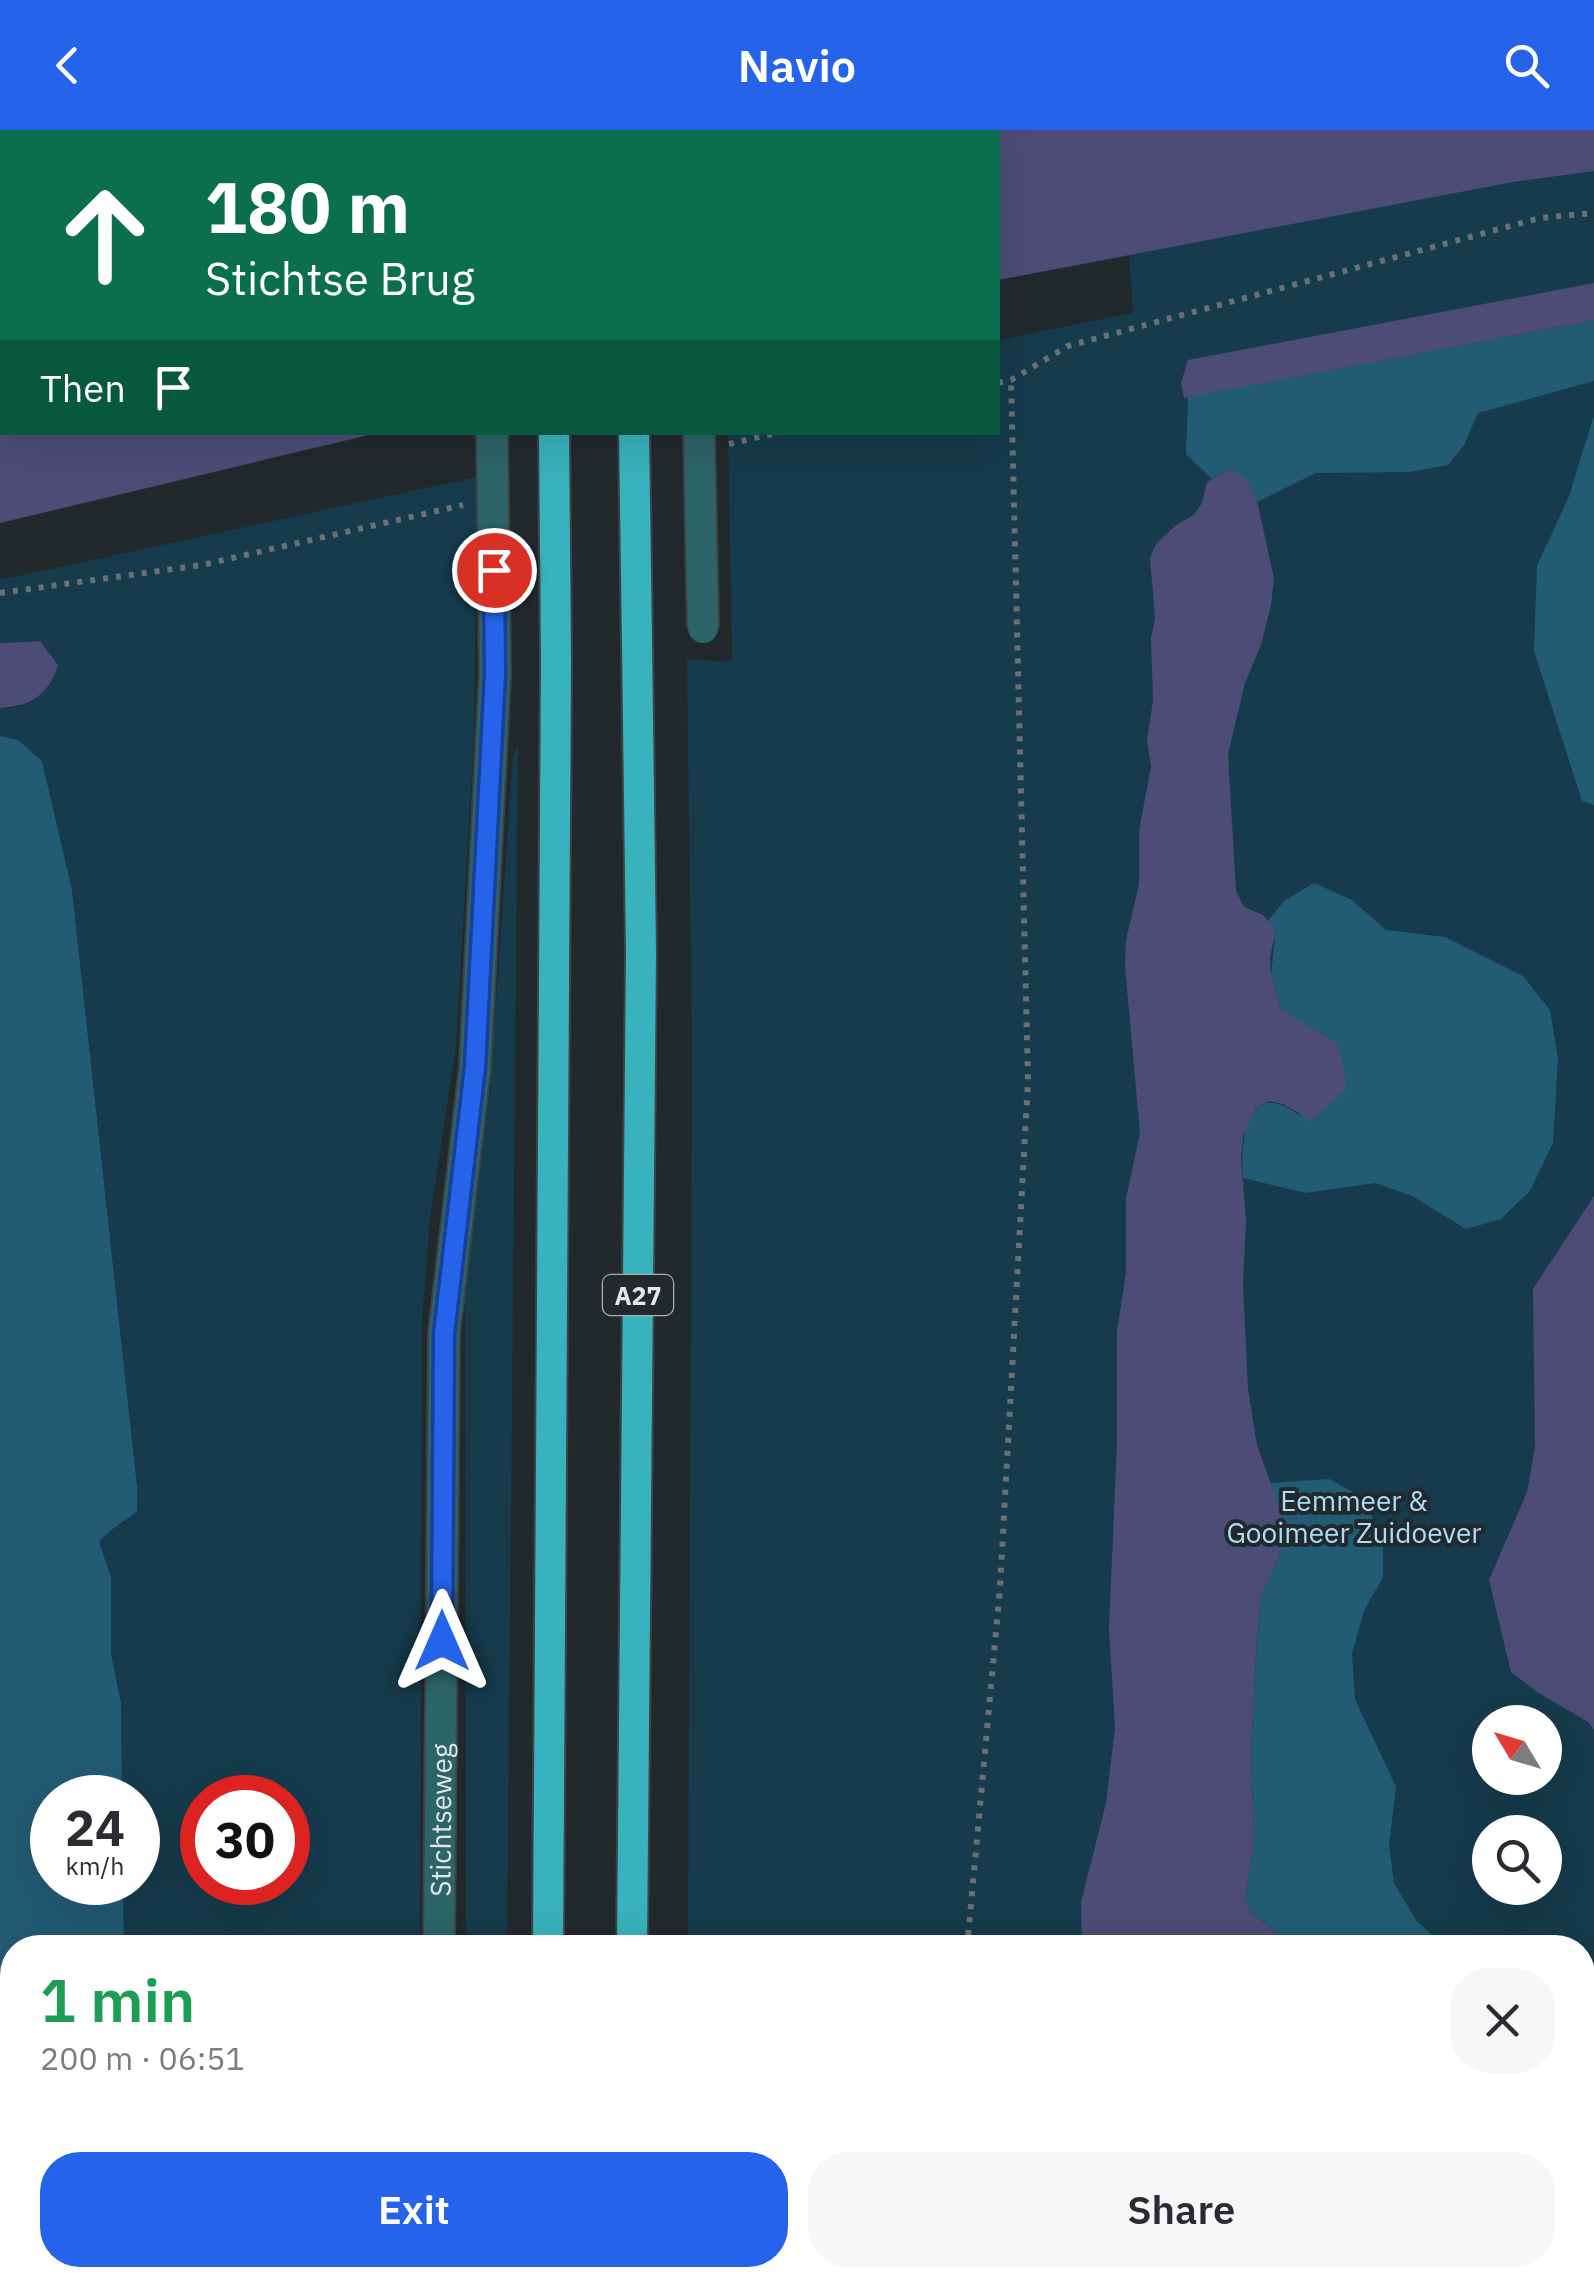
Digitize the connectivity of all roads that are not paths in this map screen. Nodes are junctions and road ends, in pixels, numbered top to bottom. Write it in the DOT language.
graph roads {
  1 [pos="492,435"];
  2 [pos="554,435"];
  3 [pos="634,435"];
  4 [pos="711,439"];
  5 [pos="702,628"];
  6 [pos="439,1935"];
  7 [pos="548,1935"];
  8 [pos="632,1935"];
  1 -- 6 [label="street, Stichtseweg, bridge"];
  2 -- 7 [label="highway, bridge"];
  3 -- 8 [label="highway, A27, bridge"];
  4 -- 5 [label="street, bridge"];
}
